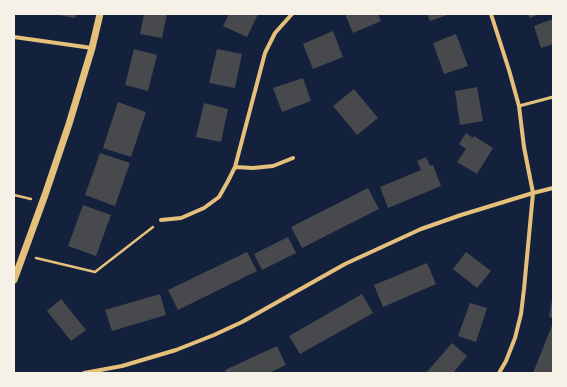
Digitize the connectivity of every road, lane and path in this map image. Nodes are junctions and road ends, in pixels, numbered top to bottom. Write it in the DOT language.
graph roads {
  1 [pos="100,14"];
  2 [pos="292,14"];
  3 [pos="491,14"];
  4 [pos="14,37"];
  5 [pos="92,48"];
  6 [pos="553,97"];
  7 [pos="519,106"];
  8 [pos="293,158"];
  9 [pos="235,167"];
  10 [pos="553,188"];
  11 [pos="533,193"];
  12 [pos="161,220"];
  13 [pos="23,255"];
  14 [pos="14,280"];
  15 [pos="84,373"];
  16 [pos="499,373"];
  1 -- 5 [label="street"];
  2 -- 9 [label="street"];
  3 -- 7 [label="street"];
  4 -- 5 [label="street"];
  5 -- 13 [label="street"];
  6 -- 7 [label="lane"];
  7 -- 11 [label="street"];
  8 -- 9 [label="street"];
  9 -- 12 [label="street"];
  10 -- 11 [label="street"];
  11 -- 15 [label="street"];
  11 -- 16 [label="street"];
  12 -- 13 [label="path"];
  13 -- 14 [label="street"];
}
